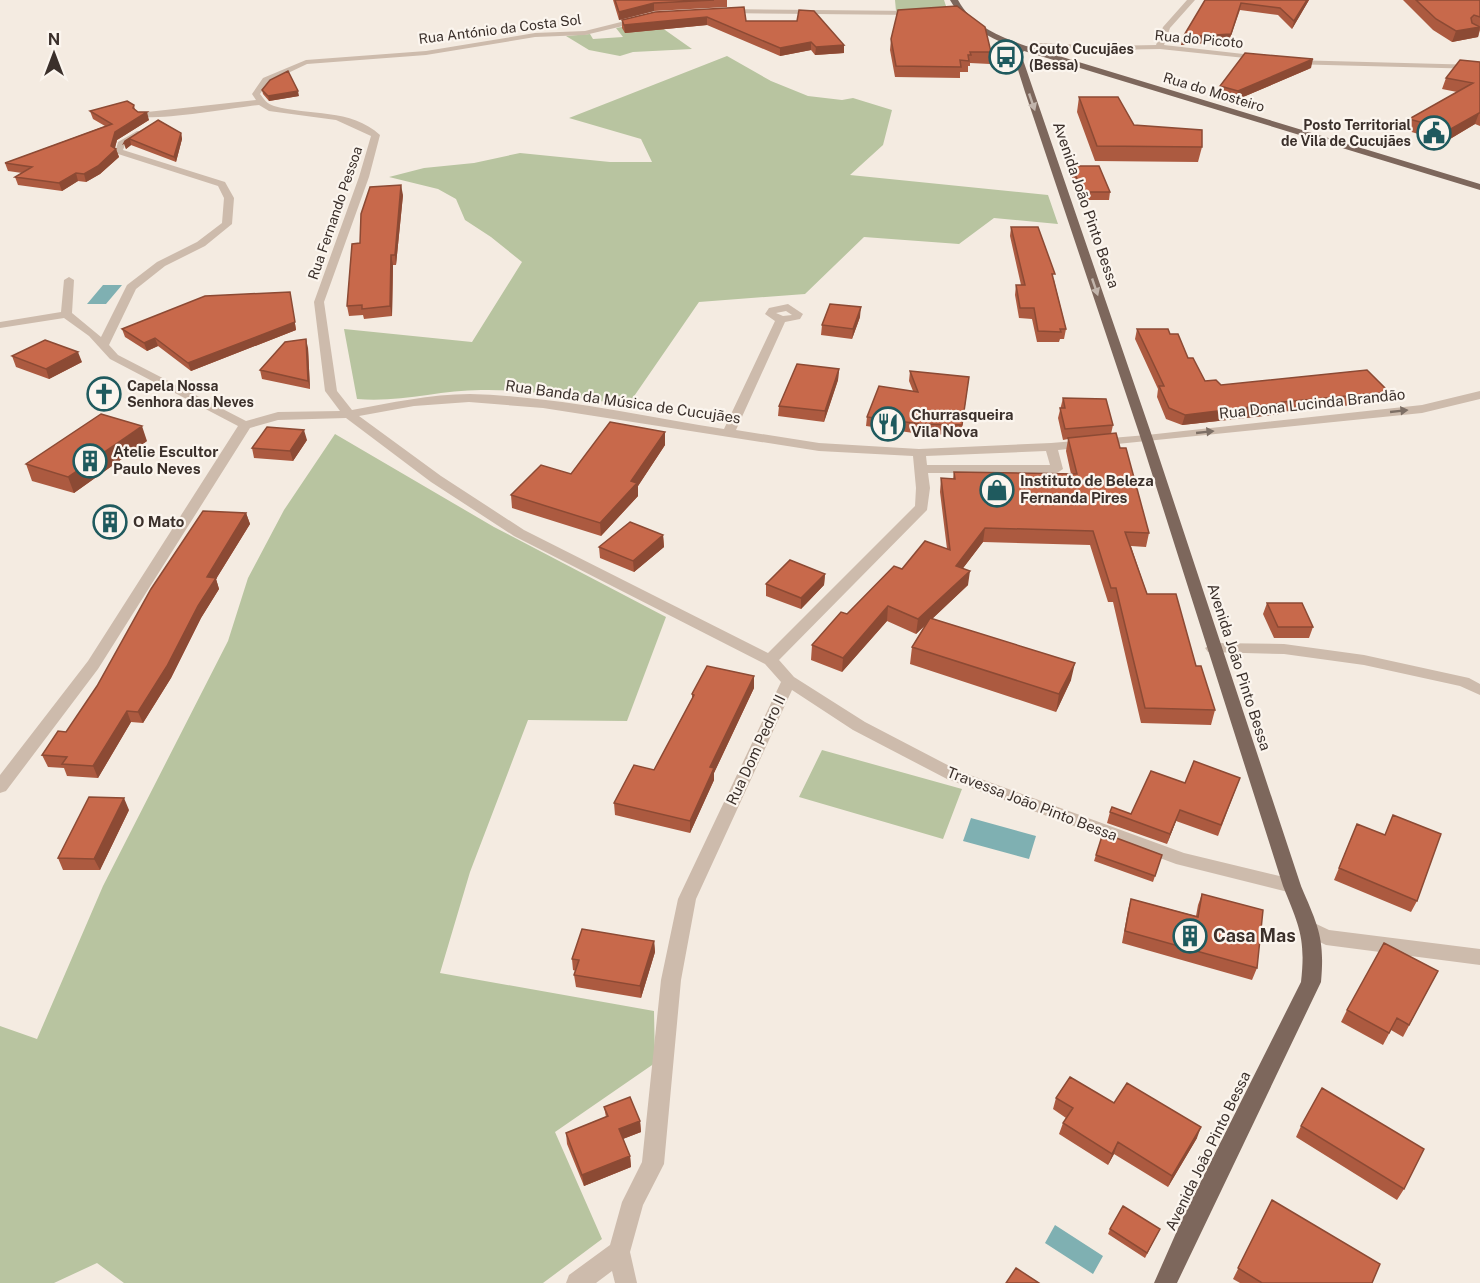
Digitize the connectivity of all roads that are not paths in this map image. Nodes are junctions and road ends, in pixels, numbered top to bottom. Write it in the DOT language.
graph roads {
  1 [pos="954,0"];
  2 [pos="1191,0"];
  3 [pos="715,12"];
  4 [pos="924,13"];
  5 [pos="648,17"];
  6 [pos="1160,47"];
  7 [pos="1023,48"];
  8 [pos="1266,59"];
  9 [pos="1277,60"];
  10 [pos="1480,67"];
  11 [pos="261,102"];
  12 [pos="168,114"];
  13 [pos="141,115"];
  14 [pos="1480,187"];
  15 [pos="69,280"];
  16 [pos="66,314"];
  17 [pos="781,320"];
  18 [pos="0,325"];
  19 [pos="102,345"];
  20 [pos="1480,395"];
  21 [pos="349,414"];
  22 [pos="245,425"];
  23 [pos="728,434"];
  24 [pos="1147,439"];
  25 [pos="1051,447"];
  26 [pos="919,453"];
  27 [pos="921,469"];
  28 [pos="1213,648"];
  29 [pos="770,660"];
  30 [pos="789,681"];
  31 [pos="1480,690"];
  32 [pos="0,787"];
  33 [pos="1292,886"];
  34 [pos="1310,929"];
  35 [pos="1480,957"];
  36 [pos="619,1252"];
  37 [pos="577,1283"];
  38 [pos="626,1283"];
  39 [pos="1165,1283"];
  1 -- 7 [label="main road, Rua do Mosteiro"];
  2 -- 6 [label="street"];
  3 -- 4 [label="street"];
  5 -- 11 [label="street, Rua António da Costa Sol"];
  6 -- 7 [label="street, Rua do Picoto"];
  6 -- 8 [label="street, Rua do Picoto"];
  7 -- 14 [label="main road, Rua do Mosteiro"];
  7 -- 24 [label="main road, Avenida João Pinto Bessa, one-way"];
  9 -- 10 [label="street"];
  11 -- 12 [label="street"];
  11 -- 21 [label="street, Rua Fernando Pessoa"];
  12 -- 13 [label="street"];
  12 -- 19 [label="street"];
  15 -- 16 [label="street"];
  16 -- 18 [label="street"];
  16 -- 19 [label="street"];
  17 -- 23 [label="street"];
  19 -- 22 [label="street"];
  24 -- 20 [label="street, Rua Dona Lucinda Brandão, one-way"];
  21 -- 22 [label="street, Rua Banda da Música de Cucujães"];
  21 -- 23 [label="street, Rua Banda da Música de Cucujães"];
  21 -- 29 [label="street, Rua Dom Pedro II"];
  22 -- 32 [label="street"];
  23 -- 26 [label="street, Rua Banda da Música de Cucujães"];
  24 -- 25 [label="street, Rua Banda da Música de Cucujães"];
  24 -- 28 [label="main road, Avenida João Pinto Bessa"];
  25 -- 26 [label="street, Rua Banda da Música de Cucujães"];
  25 -- 27 [label="street"];
  26 -- 27 [label="street"];
  27 -- 29 [label="street"];
  28 -- 31 [label="street"];
  28 -- 33 [label="main road, Avenida João Pinto Bessa"];
  29 -- 30 [label="street, Rua Dom Pedro II"];
  30 -- 33 [label="street, Travessa João Pinto Bessa"];
  30 -- 36 [label="street, Rua Dom Pedro II"];
  33 -- 34 [label="main road, Avenida João Pinto Bessa"];
  34 -- 35 [label="street"];
  34 -- 39 [label="main road, Avenida João Pinto Bessa"];
  36 -- 37 [label="street"];
  36 -- 38 [label="street, Rua Dom Pedro II"];
}
